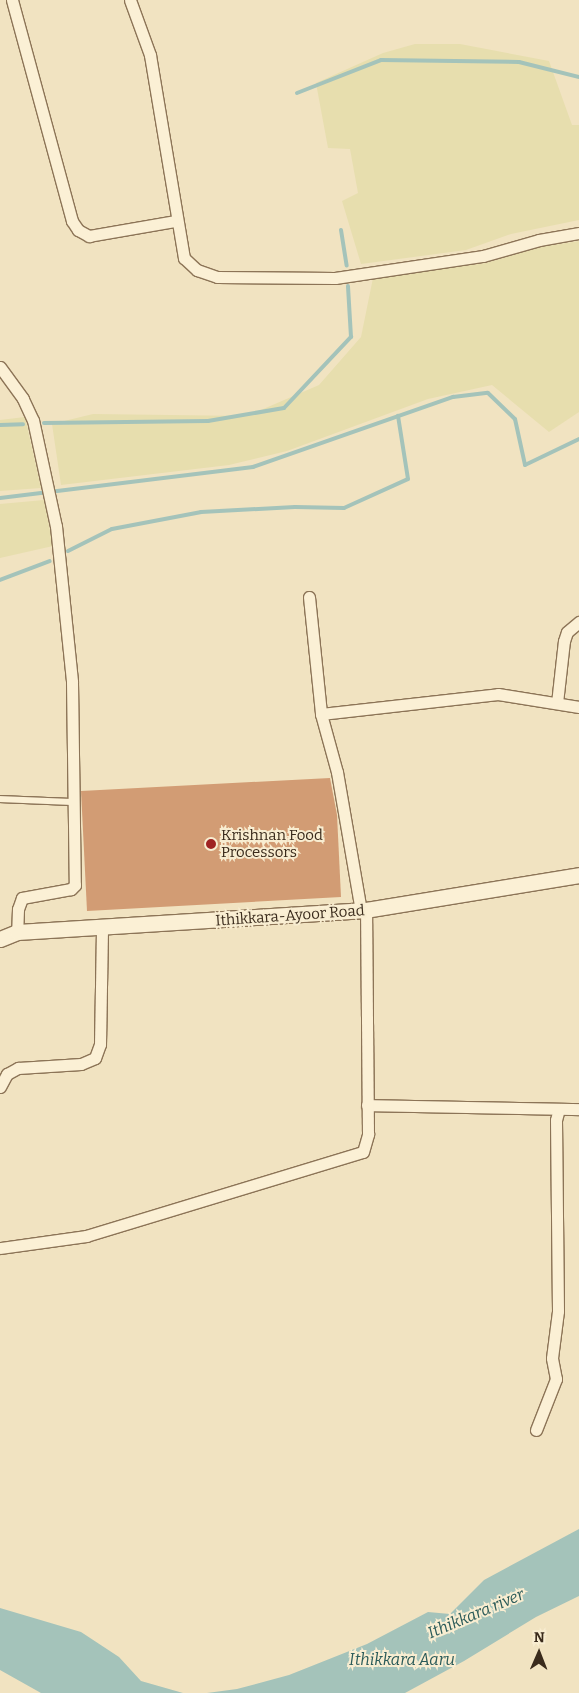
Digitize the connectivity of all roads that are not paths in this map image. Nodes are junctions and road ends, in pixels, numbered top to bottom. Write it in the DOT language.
graph roads {
  1 [pos="12,0"];
  2 [pos="130,0"];
  3 [pos="175,222"];
  4 [pos="579,233"];
  5 [pos="0,367"];
  6 [pos="309,597"];
  7 [pos="579,622"];
  8 [pos="557,703"];
  9 [pos="579,707"];
  10 [pos="321,714"];
  11 [pos="0,799"];
  12 [pos="74,802"];
  13 [pos="579,875"];
  14 [pos="363,911"];
  15 [pos="102,929"];
  16 [pos="17,932"];
  17 [pos="0,940"];
  18 [pos="0,1087"];
  19 [pos="367,1105"];
  20 [pos="559,1109"];
  21 [pos="579,1109"];
  22 [pos="0,1248"];
  23 [pos="536,1430"];
  1 -- 3 [label="street"];
  2 -- 3 [label="street"];
  3 -- 4 [label="street"];
  5 -- 12 [label="street"];
  6 -- 10 [label="street"];
  7 -- 8 [label="street"];
  8 -- 9 [label="street"];
  8 -- 10 [label="street"];
  10 -- 14 [label="street"];
  11 -- 12 [label="lane"];
  12 -- 16 [label="street"];
  13 -- 14 [label="main road, Ithikkara-Ayoor Road"];
  14 -- 15 [label="main road, Ithikkara-Ayoor Road"];
  14 -- 19 [label="street"];
  15 -- 16 [label="main road, Ithikkara-Ayoor Road"];
  15 -- 18 [label="street"];
  16 -- 17 [label="main road, Ithikkara-Ayoor Road"];
  19 -- 20 [label="street"];
  19 -- 22 [label="street"];
  20 -- 21 [label="street"];
  20 -- 23 [label="street"];
}
